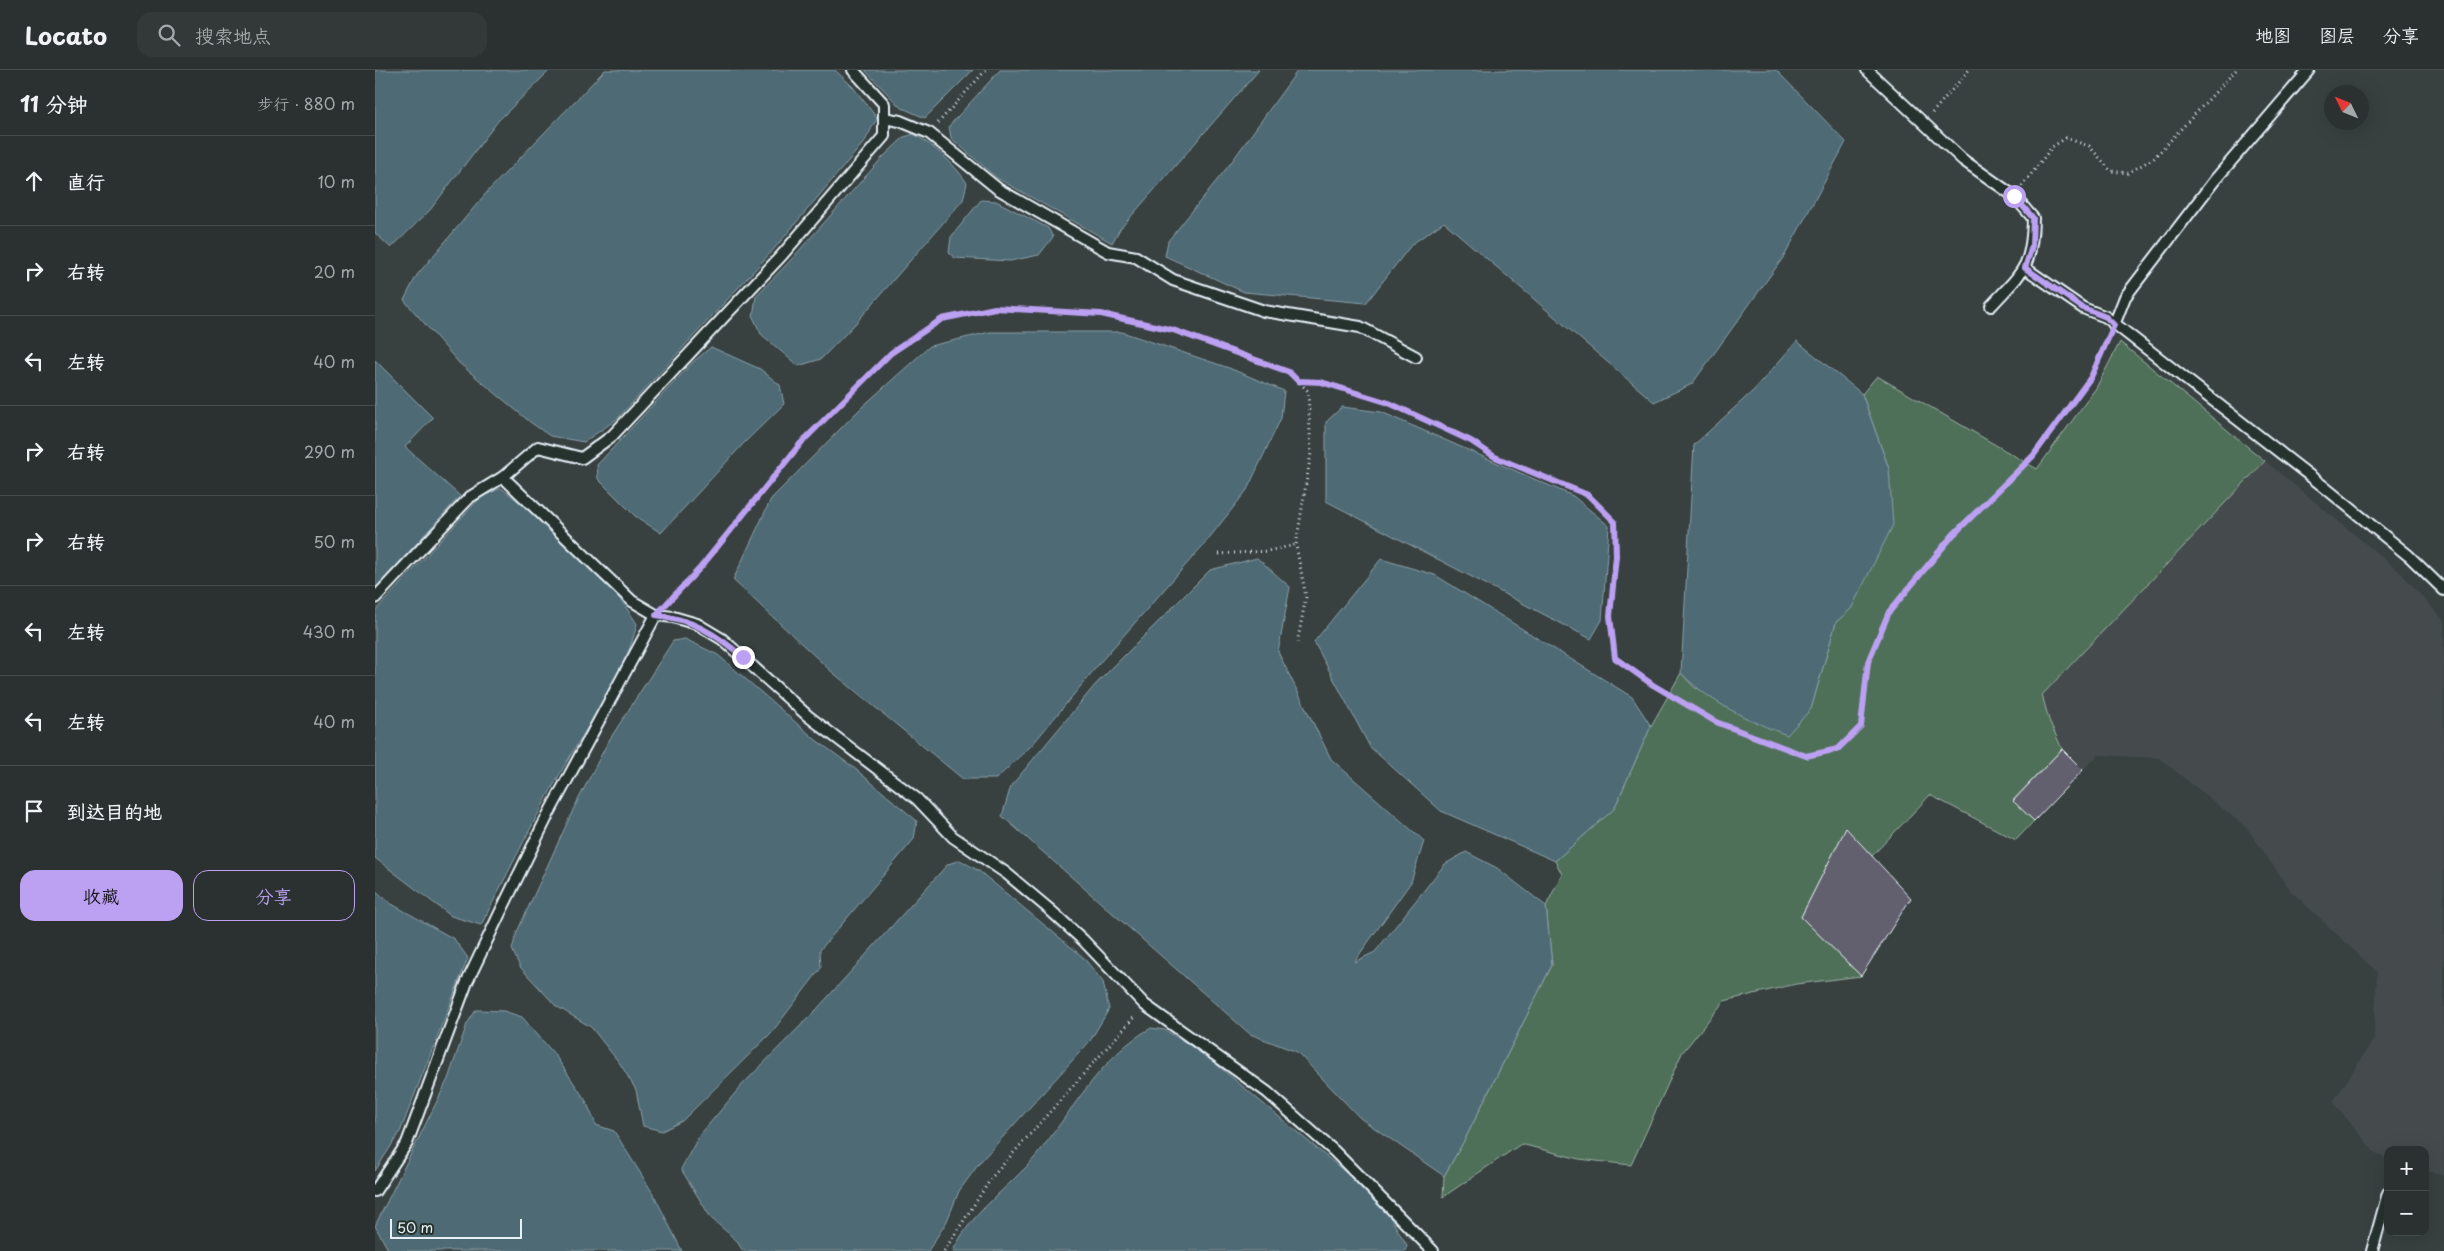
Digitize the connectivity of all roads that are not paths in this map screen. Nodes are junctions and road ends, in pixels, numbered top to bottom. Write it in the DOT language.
graph roads {
  1 [pos="853,70"];
  2 [pos="1867,70"];
  3 [pos="2309,70"];
  4 [pos="884,118"];
  5 [pos="2025,268"];
  6 [pos="1991,306"];
  7 [pos="2114,325"];
  8 [pos="1416,357"];
  9 [pos="503,477"];
  10 [pos="2444,590"];
  11 [pos="375,598"];
  12 [pos="656,615"];
  13 [pos="375,1191"];
  14 [pos="2384,1208"];
  15 [pos="1433,1251"];
  16 [pos="2372,1251"];
  1 -- 4 [label="lane"];
  2 -- 5 [label="lane"];
  3 -- 7 [label="lane"];
  4 -- 8 [label="lane"];
  4 -- 9 [label="lane"];
  5 -- 6 [label="lane"];
  5 -- 7 [label="lane"];
  7 -- 10 [label="lane"];
  9 -- 11 [label="lane"];
  9 -- 12 [label="lane"];
  12 -- 13 [label="lane"];
  12 -- 15 [label="lane"];
  14 -- 16 [label="lane"];
}
